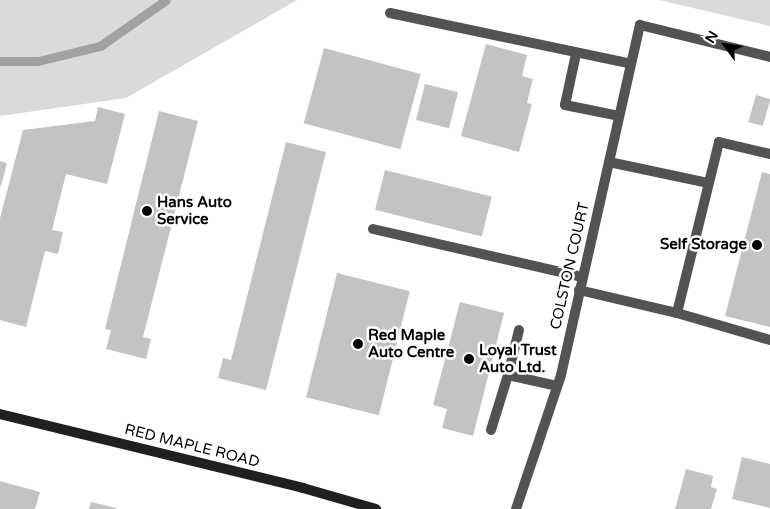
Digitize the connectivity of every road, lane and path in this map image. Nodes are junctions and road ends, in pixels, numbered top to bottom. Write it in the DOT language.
graph roads {
  1 [pos="390,13"];
  2 [pos="576,54"];
  3 [pos="770,57"];
  4 [pos="631,64"];
  5 [pos="620,116"];
  6 [pos="770,154"];
  7 [pos="609,162"];
  8 [pos="708,183"];
  9 [pos="373,229"];
  10 [pos="582,277"];
  11 [pos="579,290"];
  12 [pos="676,313"];
  13 [pos="519,330"];
  14 [pos="770,340"];
  15 [pos="508,375"];
  16 [pos="557,386"];
  17 [pos="0,414"];
  18 [pos="491,430"];
  19 [pos="376,509"];
  20 [pos="516,509"];
  1 -- 2 [label="street"];
  2 -- 4 [label="street"];
  2 -- 5 [label="street"];
  3 -- 4 [label="street, COLSTON COURT"];
  4 -- 5 [label="street, COLSTON COURT"];
  5 -- 7 [label="street, COLSTON COURT"];
  6 -- 8 [label="street"];
  7 -- 8 [label="street"];
  7 -- 10 [label="street, COLSTON COURT"];
  8 -- 12 [label="street"];
  9 -- 10 [label="street"];
  10 -- 11 [label="street, COLSTON COURT"];
  11 -- 12 [label="street"];
  11 -- 16 [label="street, COLSTON COURT"];
  12 -- 14 [label="street"];
  13 -- 15 [label="street"];
  15 -- 16 [label="street"];
  15 -- 18 [label="street"];
  16 -- 20 [label="street, COLSTON COURT"];
  17 -- 19 [label="street, RED MAPLE ROAD"];
}
